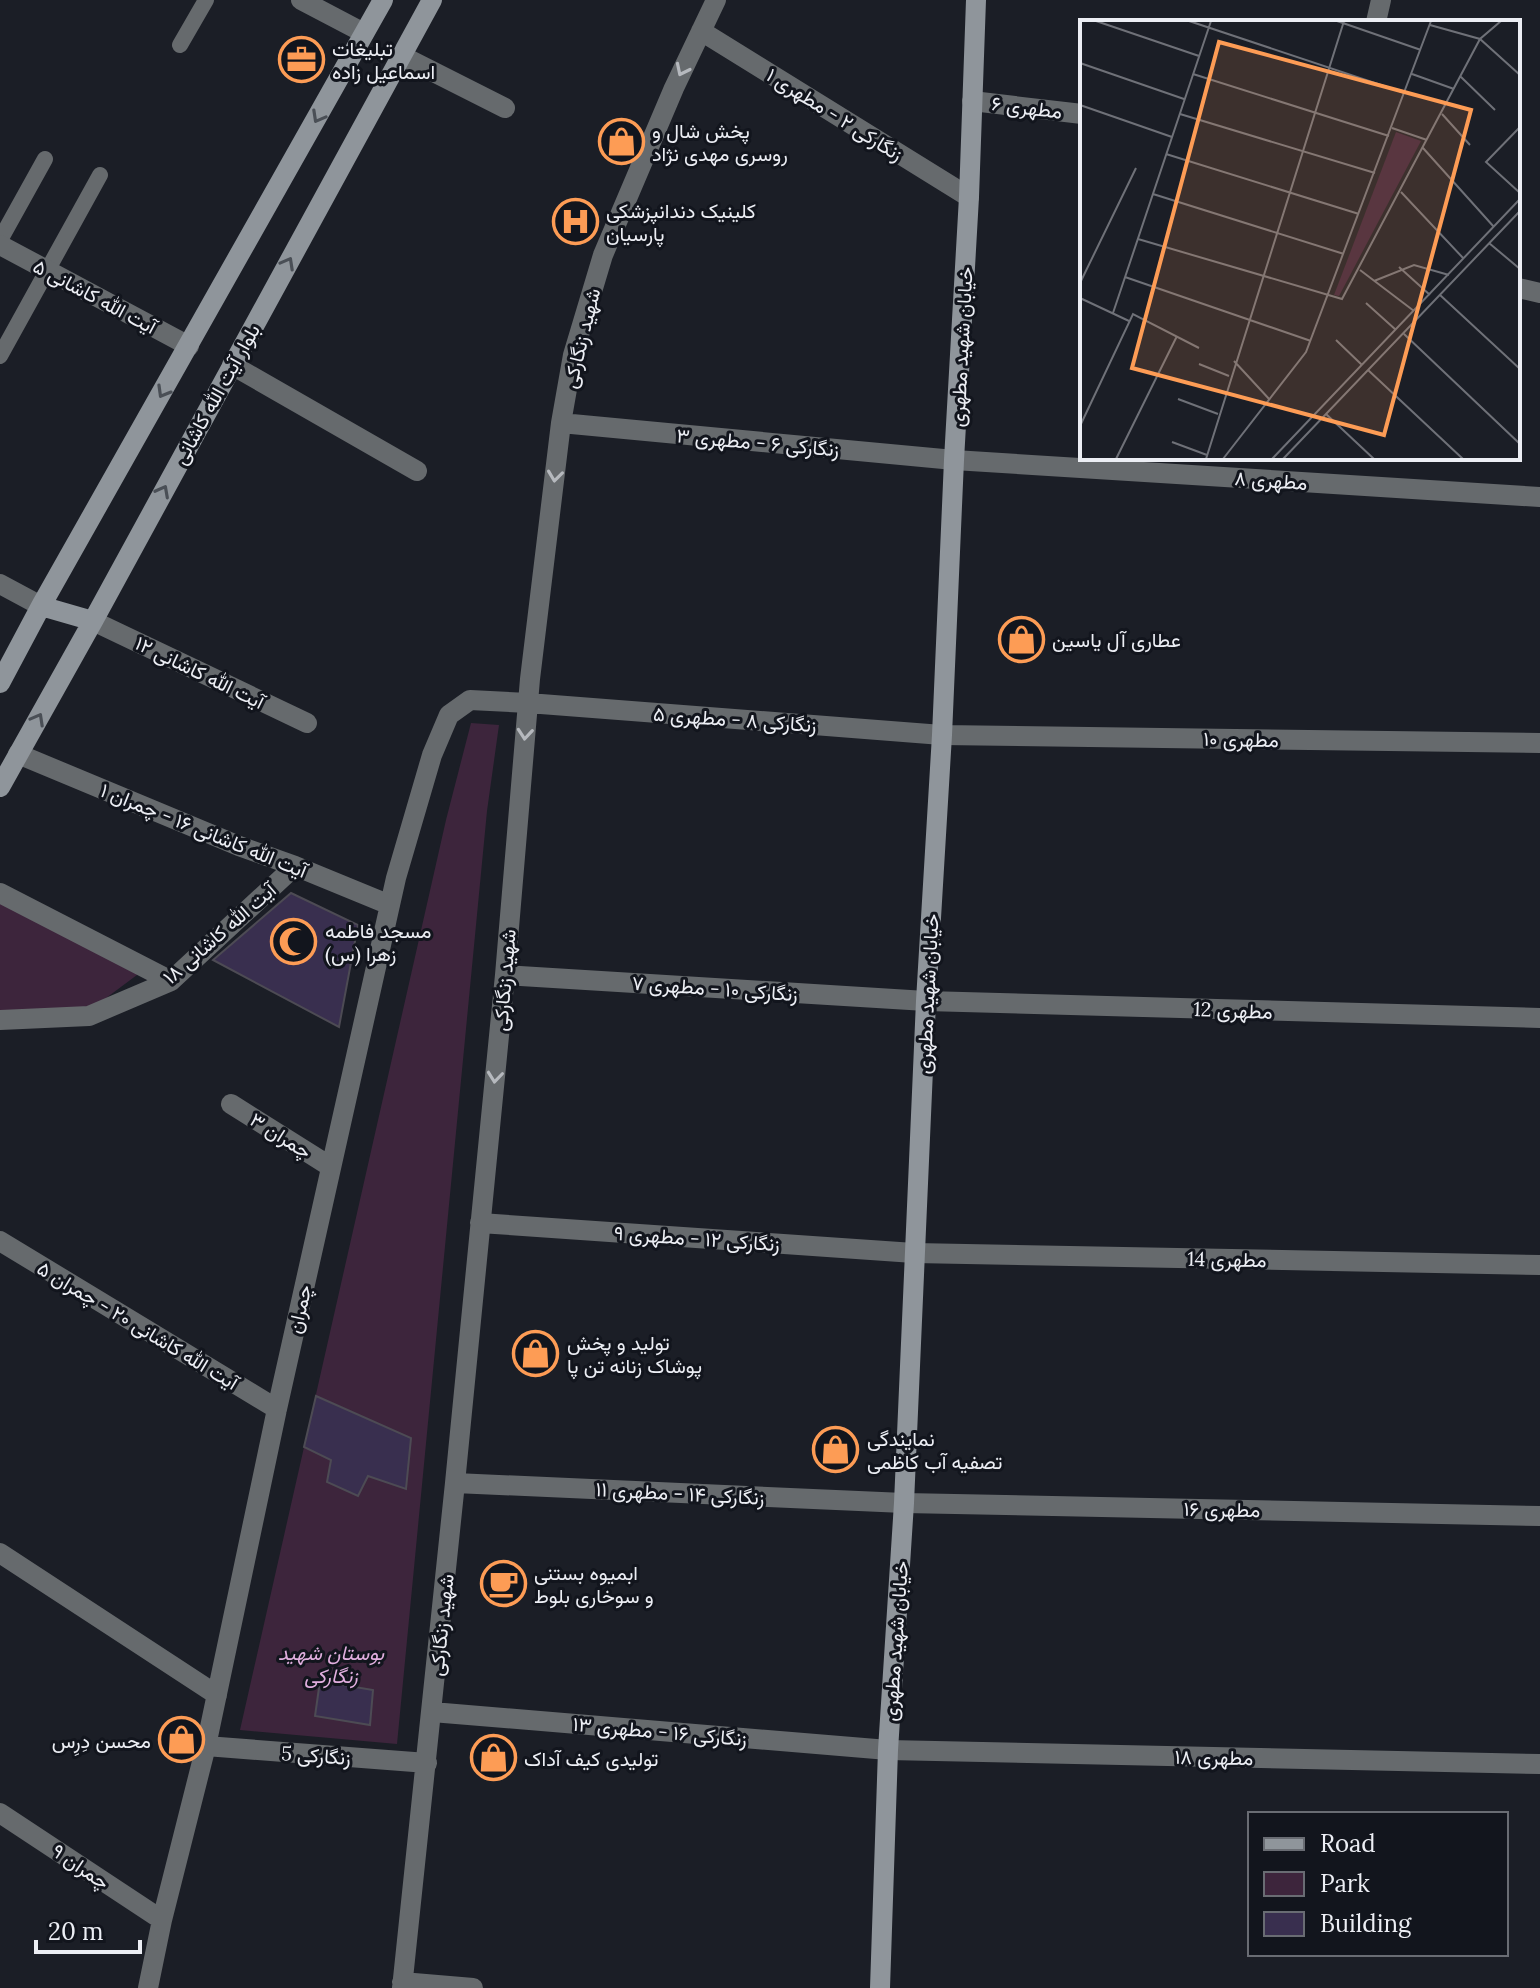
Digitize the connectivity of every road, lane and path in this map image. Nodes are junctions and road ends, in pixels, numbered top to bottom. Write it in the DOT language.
graph roads {
  1 [pos="206,0"];
  2 [pos="301,0"];
  3 [pos="383,0"];
  4 [pos="432,0"];
  5 [pos="716,0"];
  6 [pos="976,0"];
  7 [pos="1381,0"];
  8 [pos="1376,20"];
  9 [pos="701,31"];
  10 [pos="364,33"];
  11 [pos="180,45"];
  12 [pos="402,56"];
  13 [pos="972,101"];
  14 [pos="505,108"];
  15 [pos="1080,114"];
  16 [pos="45,159"];
  17 [pos="100,175"];
  18 [pos="969,197"];
  19 [pos="0,243"];
  20 [pos="47,270"];
  21 [pos="1520,288"];
  22 [pos="1540,293"];
  23 [pos="189,346"];
  24 [pos="0,356"];
  25 [pos="232,365"];
  26 [pos="561,423"];
  27 [pos="954,460"];
  28 [pos="417,471"];
  29 [pos="1540,497"];
  30 [pos="0,584"];
  31 [pos="41,606"];
  32 [pos="93,621"];
  33 [pos="0,683"];
  34 [pos="528,703"];
  35 [pos="307,723"];
  36 [pos="942,735"];
  37 [pos="1540,743"];
  38 [pos="18,754"];
  39 [pos="0,787"];
  40 [pos="295,866"];
  41 [pos="0,893"];
  42 [pos="390,905"];
  43 [pos="505,975"];
  44 [pos="171,981"];
  45 [pos="926,1001"];
  46 [pos="1540,1018"];
  47 [pos="0,1020"];
  48 [pos="231,1104"];
  49 [pos="331,1167"];
  50 [pos="480,1223"];
  51 [pos="0,1241"];
  52 [pos="914,1253"];
  53 [pos="1540,1265"];
  54 [pos="277,1409"];
  55 [pos="455,1483"];
  56 [pos="904,1503"];
  57 [pos="1540,1516"];
  58 [pos="0,1553"];
  59 [pos="217,1695"];
  60 [pos="432,1712"];
  61 [pos="206,1746"];
  62 [pos="888,1750"];
  63 [pos="427,1763"];
  64 [pos="1540,1764"];
  65 [pos="0,1813"];
  66 [pos="162,1920"];
  67 [pos="402,1985"];
  68 [pos="148,1988"];
  69 [pos="473,1988"];
  70 [pos="880,1988"];
  1 -- 11 [label="lane"];
  2 -- 10 [label="street"];
  3 -- 10 [label="main road"];
  4 -- 12 [label="main road, بلوار آیت الله کاشانی"];
  5 -- 9 [label="street, شهید زنگارکی"];
  6 -- 13 [label="main road, خیابان شهید مطهری"];
  7 -- 8 [label="street"];
  9 -- 18 [label="street, زنگارکی ۲ - مطهری ۱"];
  9 -- 26 [label="street, شهید زنگارکی, one-way"];
  10 -- 23 [label="main road, one-way"];
  12 -- 14 [label="street"];
  25 -- 12 [label="main road, بلوار آیت الله کاشانی, one-way"];
  13 -- 15 [label="street, مطهری ۶"];
  13 -- 18 [label="main road, خیابان شهید مطهری"];
  16 -- 19 [label="lane"];
  17 -- 20 [label="lane"];
  18 -- 27 [label="main road, خیابان شهید مطهری"];
  19 -- 20 [label="street, آیت الله کاشانی ۵"];
  20 -- 23 [label="street, آیت الله کاشانی ۵"];
  20 -- 24 [label="lane"];
  21 -- 22 [label="street"];
  23 -- 31 [label="main road, one-way"];
  25 -- 28 [label="street"];
  32 -- 25 [label="main road, بلوار آیت الله کاشانی, one-way"];
  26 -- 27 [label="street, زنگارکی ۶ - مطهری ۳"];
  26 -- 34 [label="street, شهید زنگارکی, one-way"];
  27 -- 29 [label="street, مطهری ۸"];
  27 -- 36 [label="main road, خیابان شهید مطهری"];
  30 -- 31 [label="street"];
  31 -- 32 [label="main road"];
  31 -- 33 [label="main road"];
  32 -- 35 [label="street, آیت الله کاشانی ۱۲"];
  38 -- 32 [label="main road, بلوار آیت الله کاشانی, one-way"];
  34 -- 36 [label="street, زنگارکی ۸ - مطهری ۵"];
  34 -- 42 [label="street, چمران"];
  34 -- 43 [label="street, شهید زنگارکی, one-way"];
  36 -- 37 [label="street, مطهری ۱۰"];
  36 -- 45 [label="main road, خیابان شهید مطهری"];
  38 -- 39 [label="main road, بلوار آیت الله کاشانی"];
  38 -- 40 [label="street, آیت الله کاشانی ۱۶ - چمران ۱"];
  40 -- 42 [label="street, آیت الله کاشانی ۱۶ - چمران ۱"];
  40 -- 44 [label="street, آیت الله کاشانی ۱۸"];
  41 -- 44 [label="street"];
  42 -- 49 [label="street, چمران"];
  43 -- 45 [label="street, زنگارکی ۱۰ - مطهری ۷"];
  43 -- 50 [label="street, شهید زنگارکی, one-way"];
  44 -- 47 [label="street, آیت الله کاشانی ۱۸"];
  45 -- 46 [label="street, مطهری 12"];
  45 -- 52 [label="main road, خیابان شهید مطهری"];
  48 -- 49 [label="street, چمران ۳"];
  49 -- 54 [label="street, چمران"];
  50 -- 52 [label="street, زنگارکی ۱۲ - مطهری ۹"];
  50 -- 55 [label="street, شهید زنگارکی"];
  51 -- 54 [label="street, آیت الله کاشانی ۲۰ - چمران ۵"];
  52 -- 53 [label="street, مطهری 14"];
  52 -- 56 [label="main road, خیابان شهید مطهری"];
  54 -- 59 [label="street, چمران"];
  55 -- 56 [label="street, زنگارکی ۱۴ - مطهری ۱۱"];
  55 -- 60 [label="street, شهید زنگارکی"];
  56 -- 57 [label="street, مطهری ۱۶"];
  56 -- 62 [label="main road, خیابان شهید مطهری"];
  58 -- 59 [label="street"];
  59 -- 61 [label="street, چمران"];
  60 -- 62 [label="street, زنگارکی ۱۶ - مطهری ۱۳"];
  60 -- 63 [label="street, شهید زنگارکی"];
  61 -- 63 [label="street, زنگارکی 5"];
  61 -- 66 [label="street, چمران"];
  62 -- 64 [label="street, مطهری ۱۸"];
  62 -- 70 [label="main road, خیابان شهید مطهری"];
  63 -- 67 [label="street, شهید زنگارکی"];
  65 -- 66 [label="street, چمران ۹"];
  66 -- 68 [label="street, چمران"];
  67 -- 69 [label="street"];
}
